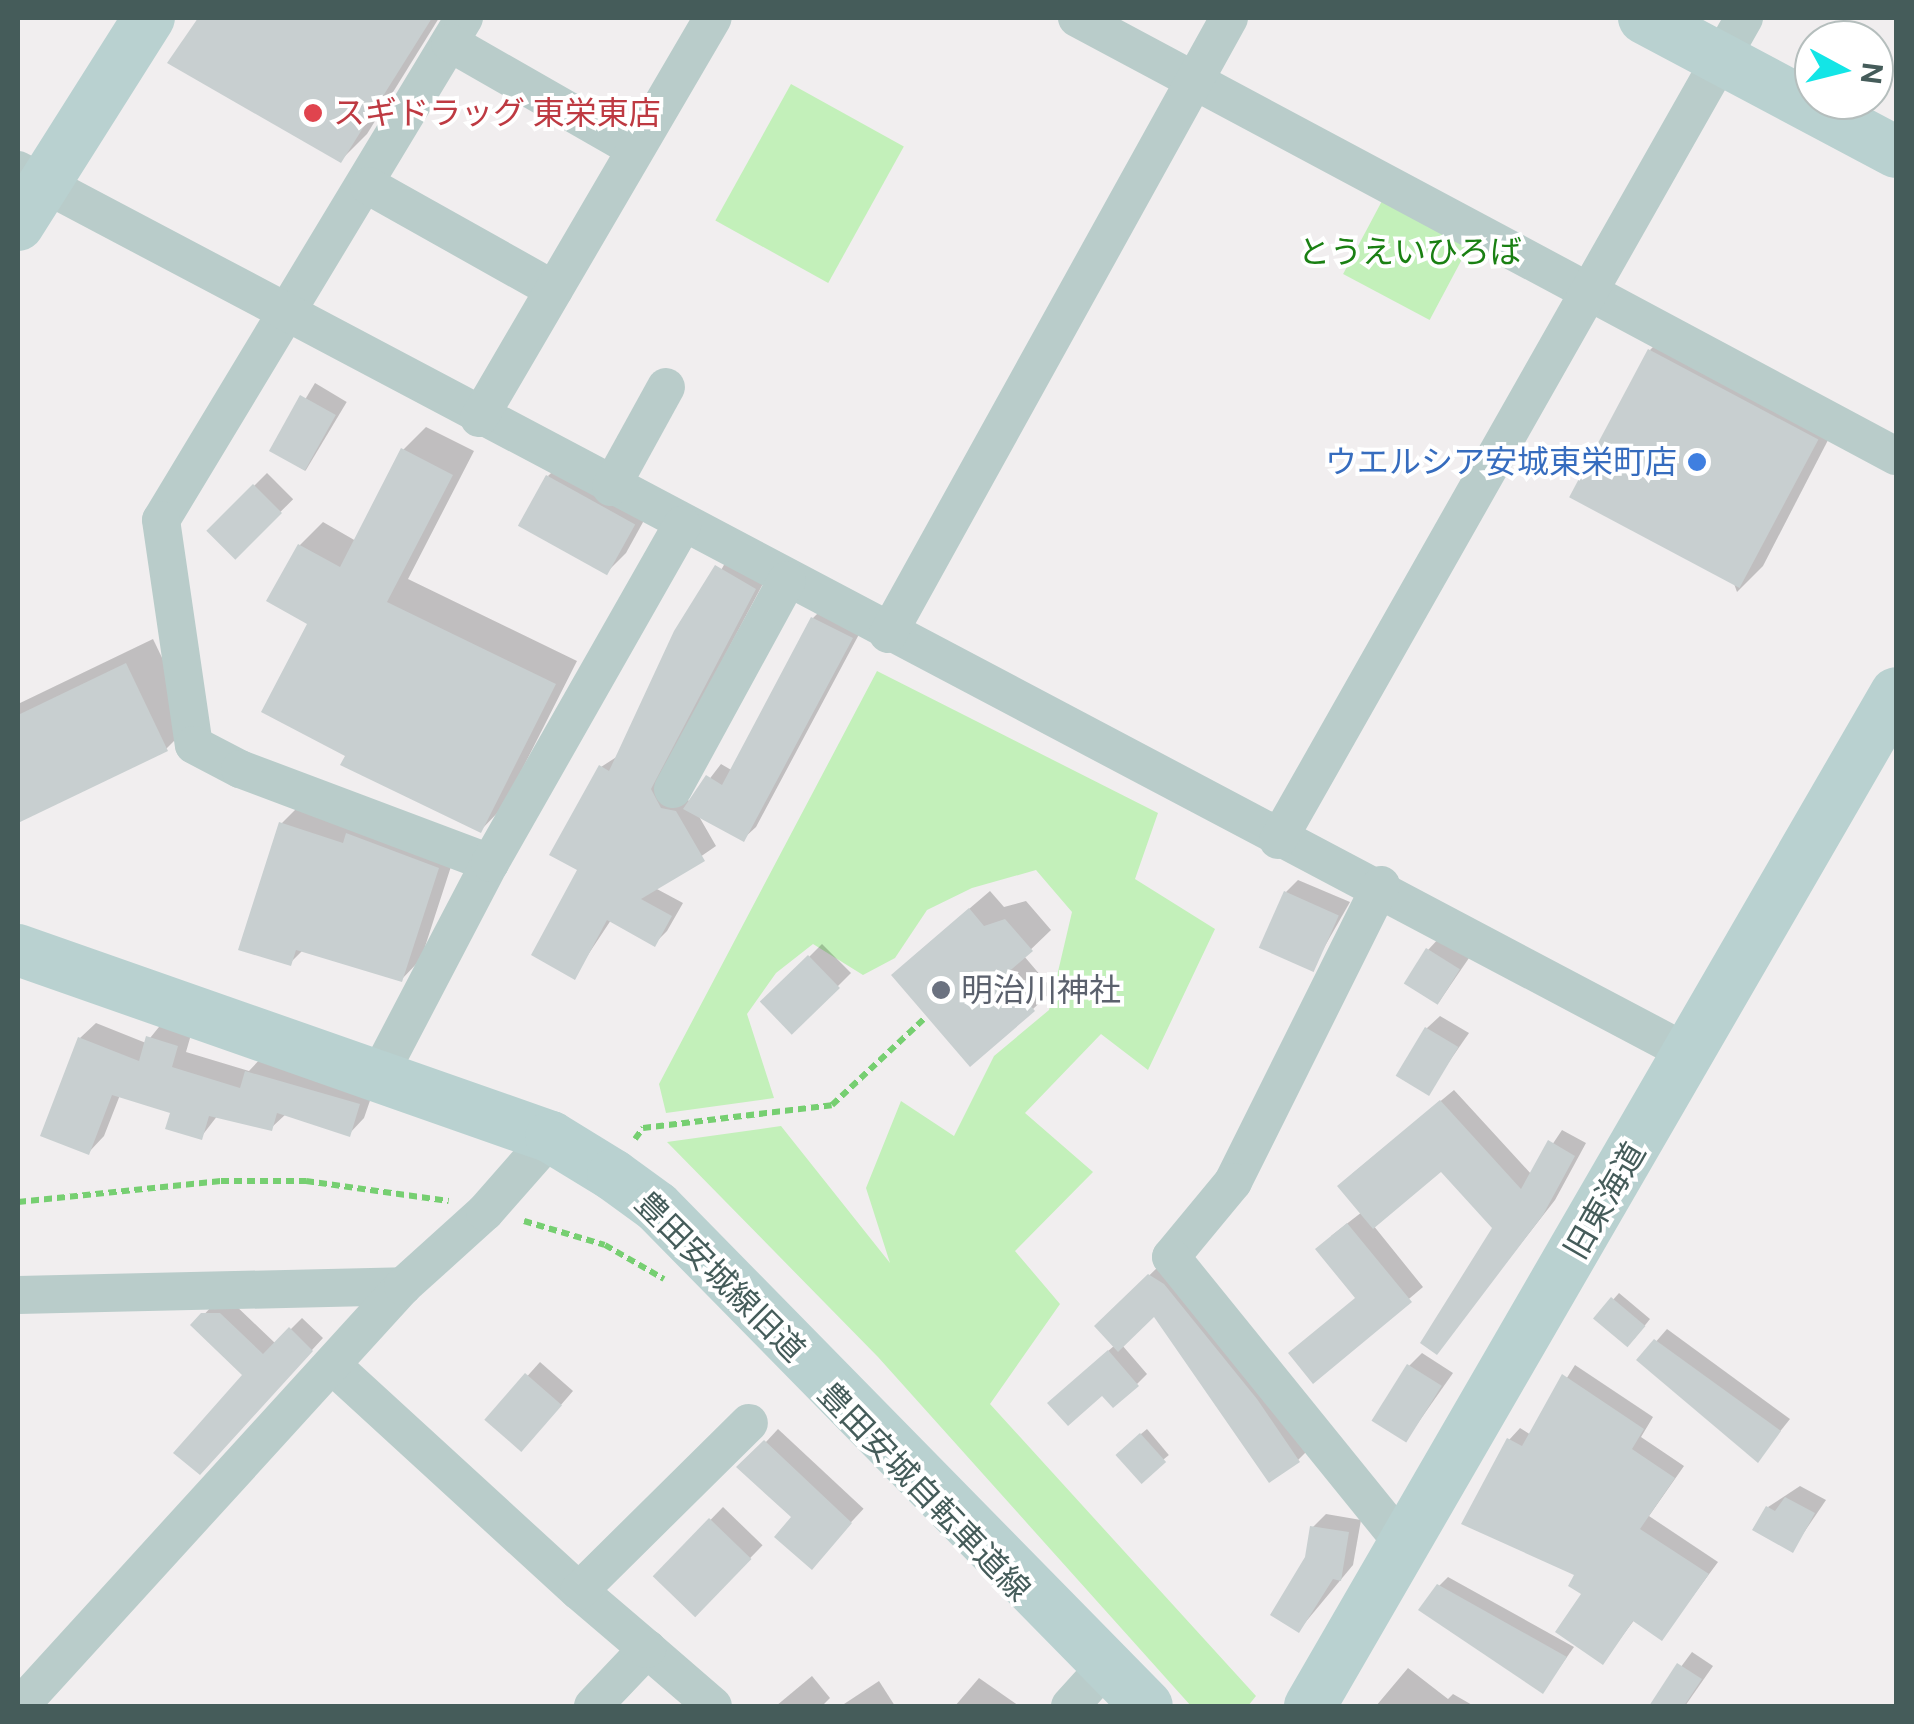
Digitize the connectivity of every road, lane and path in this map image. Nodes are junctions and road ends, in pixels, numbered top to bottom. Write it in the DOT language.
graph roads {
  1 [pos="148,18"];
  2 [pos="713,18"];
  3 [pos="1078,18"];
  4 [pos="1230,18"];
  5 [pos="1644,18"];
  6 [pos="457,30"];
  7 [pos="1734,38"];
  8 [pos="1196,79"];
  9 [pos="635,149"];
  10 [pos="1896,152"];
  11 [pos="368,186"];
  12 [pos="26,193"];
  13 [pos="554,290"];
  14 [pos="1592,292"];
  15 [pos="288,314"];
  16 [pos="666,387"];
  17 [pos="479,418"];
  18 [pos="1896,456"];
  19 [pos="611,488"];
  20 [pos="682,525"];
  21 [pos="787,580"];
  22 [pos="888,634"];
  23 [pos="1896,693"];
  24 [pos="673,789"];
  25 [pos="1278,840"];
  26 [pos="490,863"];
  27 [pos="1381,885"];
  28 [pos="18,950"];
  29 [pos="926,1017"];
  30 [pos="1690,1054"];
  31 [pos="380,1073"];
  32 [pos="551,1137"];
  33 [pos="612,1175"];
  34 [pos="18,1202"];
  35 [pos="485,1212"];
  36 [pos="672,1284"];
  37 [pos="403,1286"];
  38 [pos="18,1295"];
  39 [pos="332,1365"];
  40 [pos="750,1423"];
  41 [pos="1405,1546"];
  42 [pos="579,1591"];
  43 [pos="647,1649"];
  44 [pos="1108,1665"];
  45 [pos="20,1706"];
  46 [pos="593,1706"];
  47 [pos="712,1706"];
  48 [pos="1070,1706"];
  49 [pos="1147,1706"];
  50 [pos="1310,1706"];
  1 -- 12 [label="street"];
  2 -- 9 [label="street"];
  3 -- 8 [label="street"];
  4 -- 8 [label="street"];
  5 -- 7 [label="street"];
  6 -- 9 [label="street"];
  6 -- 11 [label="street"];
  7 -- 10 [label="street"];
  7 -- 14 [label="street"];
  8 -- 14 [label="street"];
  8 -- 22 [label="street"];
  9 -- 13 [label="street"];
  11 -- 13 [label="street"];
  11 -- 15 [label="street"];
  12 -- 15 [label="street"];
  13 -- 17 [label="street"];
  14 -- 18 [label="street"];
  14 -- 25 [label="street"];
  15 -- 17 [label="street"];
  15 -- 26 [label="street"];
  16 -- 19 [label="street"];
  17 -- 19 [label="street"];
  19 -- 20 [label="street"];
  20 -- 21 [label="street"];
  20 -- 26 [label="street"];
  21 -- 22 [label="street"];
  21 -- 24 [label="street"];
  22 -- 25 [label="street"];
  23 -- 30 [label="street, 旧東海道"];
  25 -- 27 [label="street"];
  26 -- 31 [label="street"];
  27 -- 30 [label="street"];
  27 -- 41 [label="street"];
  28 -- 31 [label="street, 豊田安城線旧道"];
  29 -- 33 [label="path"];
  30 -- 41 [label="street, 旧東海道"];
  31 -- 32 [label="street, 豊田安城線旧道"];
  32 -- 33 [label="street, 豊田安城線旧道"];
  32 -- 35 [label="street"];
  33 -- 44 [label="street, 豊田安城線旧道"];
  34 -- 35 [label="path"];
  35 -- 36 [label="path"];
  35 -- 37 [label="street"];
  37 -- 38 [label="street"];
  37 -- 39 [label="street"];
  39 -- 42 [label="street"];
  39 -- 45 [label="street"];
  40 -- 42 [label="street"];
  41 -- 50 [label="street, 旧東海道"];
  42 -- 43 [label="street"];
  43 -- 46 [label="street"];
  43 -- 47 [label="street"];
  44 -- 48 [label="street"];
  44 -- 49 [label="street, 豊田安城線旧道"];
}
